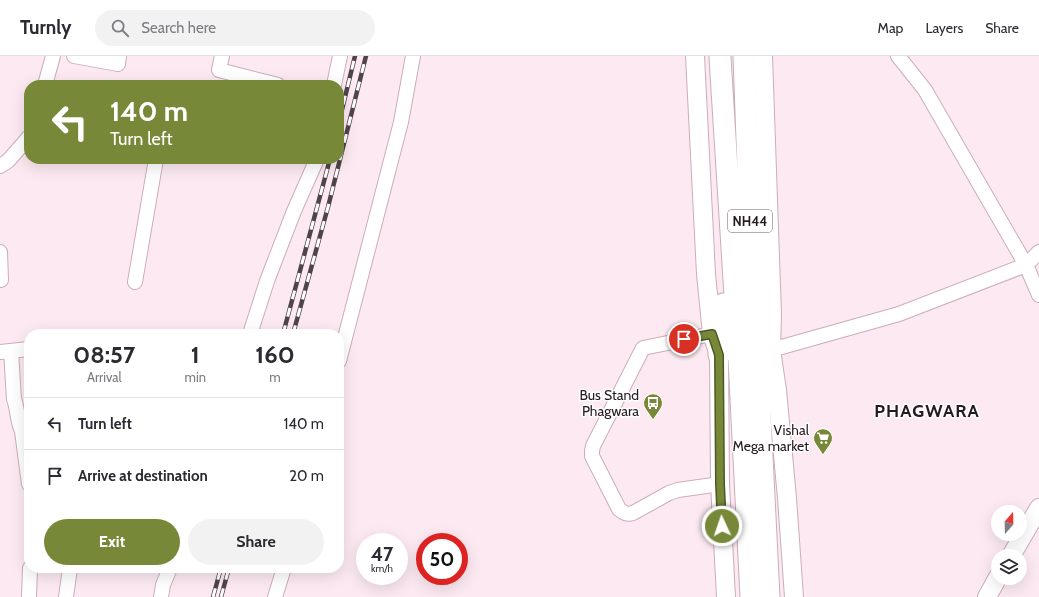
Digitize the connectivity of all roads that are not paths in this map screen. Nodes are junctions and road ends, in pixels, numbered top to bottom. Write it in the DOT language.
graph roads {
  1 [pos="53,56"];
  2 [pos="74,56"];
  3 [pos="119,56"];
  4 [pos="222,56"];
  5 [pos="340,56"];
  6 [pos="413,56"];
  7 [pos="696,56"];
  8 [pos="763,56"];
  9 [pos="898,56"];
  10 [pos="720,57"];
  11 [pos="744,60"];
  12 [pos="46,80"];
  13 [pos="258,80"];
  14 [pos="335,80"];
  15 [pos="24,143"];
  16 [pos="155,164"];
  17 [pos="315,164"];
  18 [pos="0,166"];
  19 [pos="0,252"];
  20 [pos="1039,252"];
  21 [pos="1026,265"];
  22 [pos="1,280"];
  23 [pos="135,282"];
  24 [pos="1039,295"];
  25 [pos="252,329"];
  26 [pos="712,334"];
  27 [pos="344,341"];
  28 [pos="24,350"];
  29 [pos="771,350"];
  30 [pos="5,352"];
  31 [pos="719,355"];
  32 [pos="749,386"];
  33 [pos="24,446"];
  34 [pos="720,484"];
  35 [pos="1039,508"];
  36 [pos="1015,549"];
  37 [pos="30,573"];
  38 [pos="69,573"];
  39 [pos="168,573"];
  40 [pos="282,573"];
  41 [pos="994,585"];
  42 [pos="29,597"];
  43 [pos="66,597"];
  44 [pos="161,597"];
  45 [pos="275,597"];
  46 [pos="726,597"];
  47 [pos="751,597"];
  48 [pos="769,597"];
  49 [pos="794,597"];
  50 [pos="987,597"];
  1 -- 12 [label="street"];
  2 -- 3 [label="street"];
  4 -- 13 [label="street"];
  5 -- 14 [label="street"];
  6 -- 27 [label="street"];
  7 -- 26 [label="main road"];
  8 -- 29 [label="main road"];
  9 -- 21 [label="street"];
  10 -- 31 [label="highway"];
  10 -- 32 [label="highway, NH44"];
  11 -- 29 [label="highway"];
  11 -- 32 [label="highway, NH44"];
  15 -- 18 [label="street"];
  16 -- 23 [label="street"];
  17 -- 25 [label="street"];
  19 -- 22 [label="street"];
  20 -- 21 [label="street"];
  21 -- 24 [label="street"];
  21 -- 29 [label="street"];
  26 -- 31 [label="main road"];
  26 -- 34 [label="street"];
  28 -- 30 [label="street"];
  29 -- 49 [label="main road"];
  30 -- 33 [label="street"];
  31 -- 34 [label="main road"];
  32 -- 47 [label="highway, NH44"];
  32 -- 48 [label="highway, NH44"];
  34 -- 46 [label="main road"];
  35 -- 36 [label="main road"];
  37 -- 42 [label="street"];
  38 -- 43 [label="street"];
  39 -- 44 [label="street"];
  40 -- 45 [label="street"];
  41 -- 50 [label="main road"];
}
